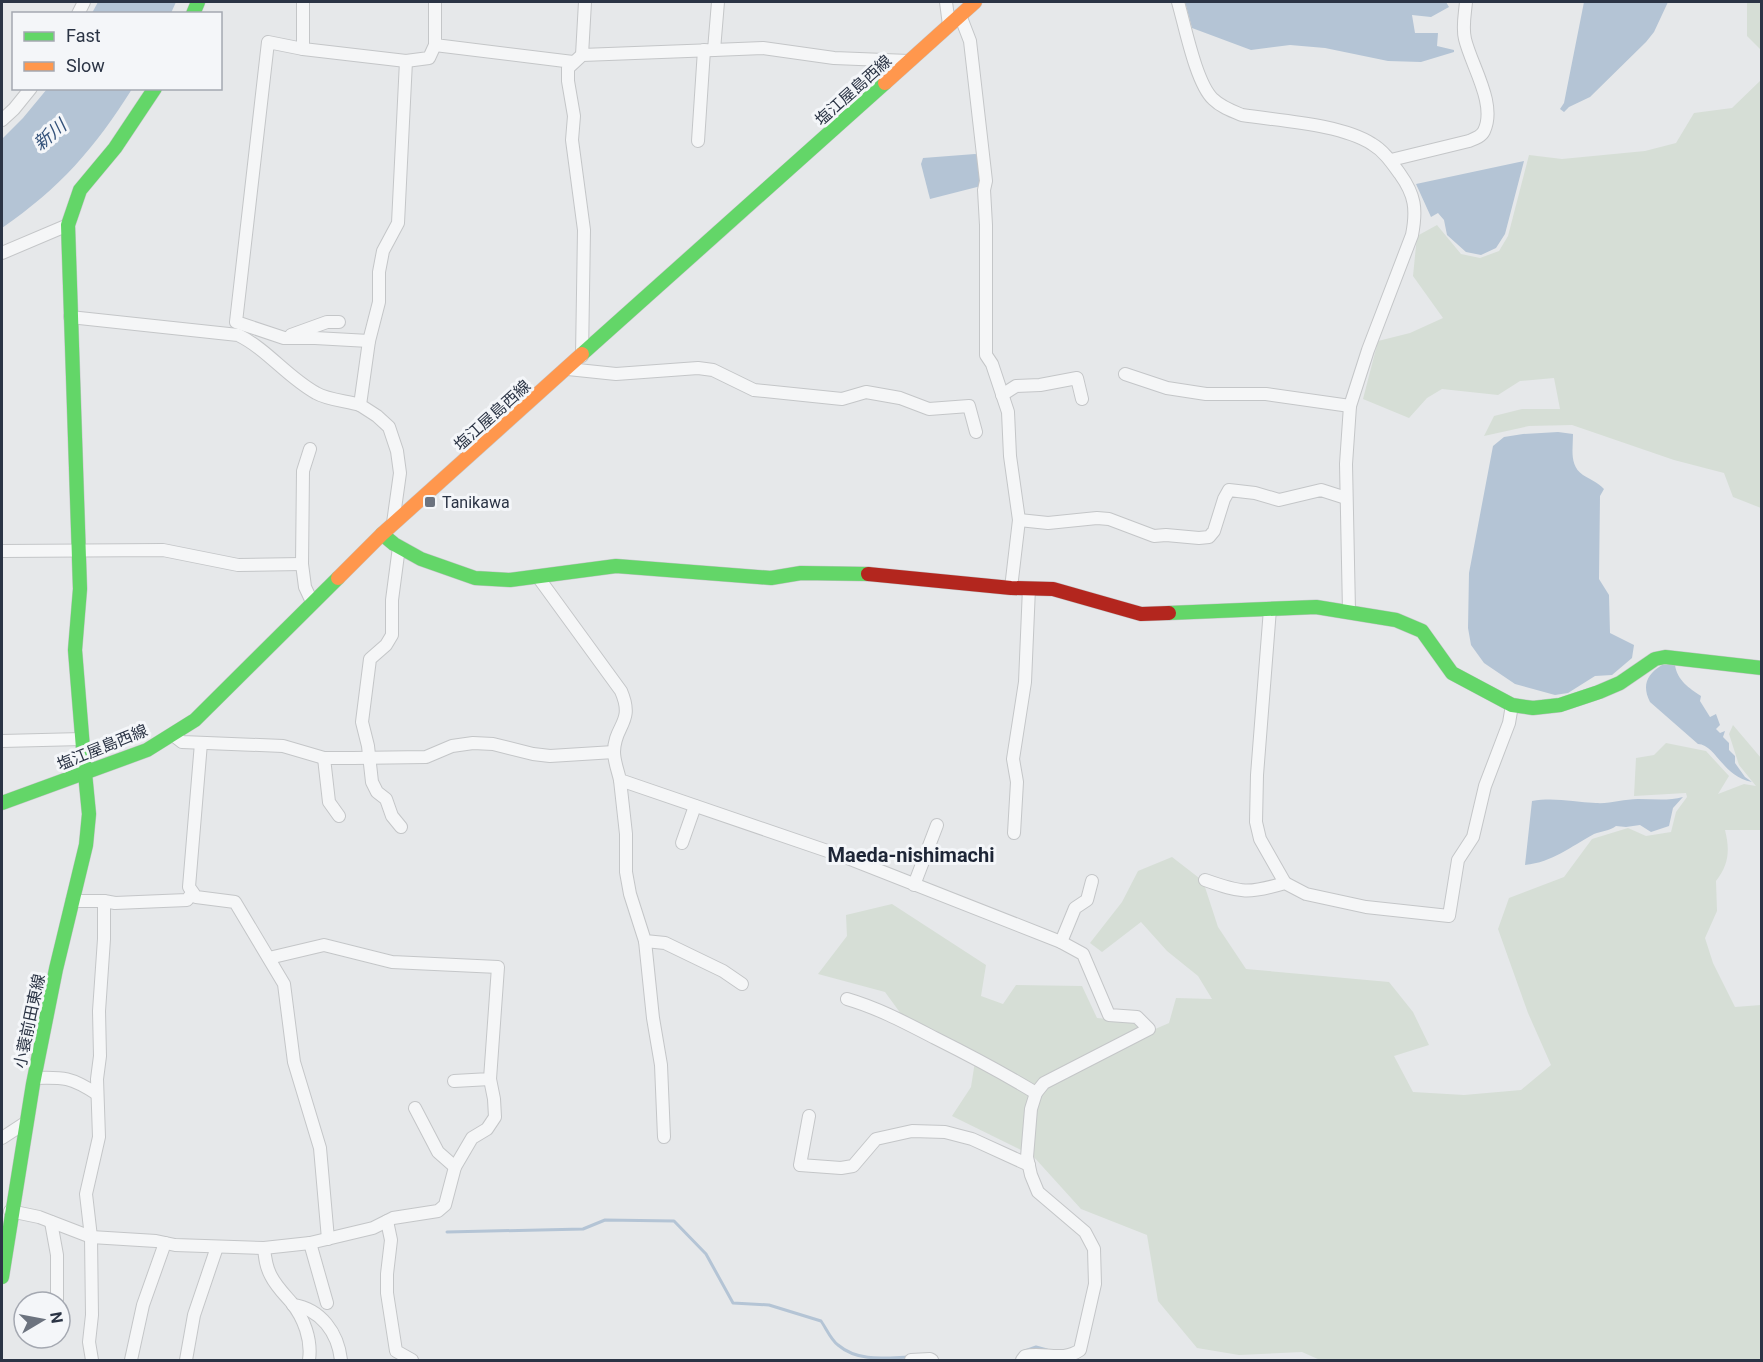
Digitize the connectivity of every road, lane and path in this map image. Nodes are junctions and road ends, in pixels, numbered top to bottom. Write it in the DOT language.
graph roads {
  1 [pos="303,2"];
  2 [pos="435,2"];
  3 [pos="585,2"];
  4 [pos="718,2"];
  5 [pos="946,2"];
  6 [pos="975,2"];
  7 [pos="1178,2"];
  8 [pos="1466,2"];
  9 [pos="960,15"];
  10 [pos="949,25"];
  11 [pos="435,45"];
  12 [pos="303,49"];
  13 [pos="709,50"];
  14 [pos="577,59"];
  15 [pos="406,60"];
  16 [pos="909,62"];
  17 [pos="29,90"];
  18 [pos="154,90"];
  19 [pos="2,118"];
  20 [pos="698,141"];
  21 [pos="1390,160"];
  22 [pos="68,225"];
  23 [pos="6,251"];
  24 [pos="70,317"];
  25 [pos="339,322"];
  26 [pos="238,335"];
  27 [pos="284,338"];
  28 [pos="369,342"];
  29 [pos="582,356"];
  30 [pos="568,369"];
  31 [pos="1125,374"];
  32 [pos="1002,395"];
  33 [pos="1082,399"];
  34 [pos="360,405"];
  35 [pos="1350,406"];
  36 [pos="976,432"];
  37 [pos="310,449"];
  38 [pos="1347,498"];
  39 [pos="1019,520"];
  40 [pos="388,529"];
  41 [pos="397,545"];
  42 [pos="2,551"];
  43 [pos="79,551"];
  44 [pos="302,564"];
  45 [pos="538,577"];
  46 [pos="1011,588"];
  47 [pos="1029,588"];
  48 [pos="312,602"];
  49 [pos="1270,609"];
  50 [pos="1349,611"];
  51 [pos="1761,668"];
  52 [pos="1512,705"];
  53 [pos="172,735"];
  54 [pos="82,739"];
  55 [pos="2,741"];
  56 [pos="201,743"];
  57 [pos="614,752"];
  58 [pos="324,758"];
  59 [pos="370,758"];
  60 [pos="86,773"];
  61 [pos="620,780"];
  62 [pos="2,803"];
  63 [pos="695,806"];
  64 [pos="339,816"];
  65 [pos="937,825"];
  66 [pos="401,827"];
  67 [pos="1014,833"];
  68 [pos="682,843"];
  69 [pos="1205,880"];
  70 [pos="1092,881"];
  71 [pos="1285,883"];
  72 [pos="914,885"];
  73 [pos="192,893"];
  74 [pos="72,901"];
  75 [pos="104,901"];
  76 [pos="645,941"];
  77 [pos="1061,942"];
  78 [pos="275,956"];
  79 [pos="742,984"];
  80 [pos="847,999"];
  81 [pos="34,1078"];
  82 [pos="490,1079"];
  83 [pos="454,1081"];
  84 [pos="1036,1093"];
  85 [pos="97,1094"];
  86 [pos="415,1108"];
  87 [pos="809,1116"];
  88 [pos="24,1124"];
  89 [pos="664,1137"];
  90 [pos="2,1138"];
  91 [pos="1029,1165"];
  92 [pos="455,1167"];
  93 [pos="7,1214"];
  94 [pos="387,1221"];
  95 [pos="51,1222"];
  96 [pos="91,1237"];
  97 [pos="328,1239"];
  98 [pos="165,1243"];
  99 [pos="310,1243"];
  100 [pos="216,1247"];
  101 [pos="264,1248"];
  102 [pos="2,1277"];
  103 [pos="57,1290"];
  104 [pos="327,1303"];
  105 [pos="293,1305"];
  106 [pos="1065,1356"];
  107 [pos="92,1360"];
  108 [pos="132,1360"];
  109 [pos="186,1360"];
  110 [pos="309,1360"];
  111 [pos="341,1360"];
  112 [pos="412,1360"];
  113 [pos="911,1360"];
  114 [pos="932,1360"];
  115 [pos="1022,1360"];
  116 [pos="1086,1360"];
  1 -- 12 [label="street"];
  2 -- 11 [label="street"];
  3 -- 14 [label="street"];
  4 -- 13 [label="street"];
  5 -- 10 [label="street"];
  6 -- 9 [label="street, 塩江屋島西線"];
  7 -- 21 [label="street"];
  8 -- 21 [label="street"];
  9 -- 10 [label="street, 塩江屋島西線"];
  9 -- 32 [label="street"];
  10 -- 16 [label="street, 塩江屋島西線"];
  11 -- 14 [label="street"];
  11 -- 15 [label="street"];
  12 -- 15 [label="street"];
  12 -- 27 [label="street"];
  13 -- 14 [label="street"];
  13 -- 16 [label="street"];
  13 -- 20 [label="street"];
  14 -- 29 [label="street"];
  15 -- 28 [label="street"];
  16 -- 29 [label="street, 塩江屋島西線"];
  17 -- 19 [label="street"];
  18 -- 22 [label="street"];
  21 -- 35 [label="street"];
  22 -- 23 [label="street"];
  22 -- 24 [label="street, 小蓑前田東線"];
  24 -- 26 [label="street"];
  24 -- 43 [label="street, 小蓑前田東線"];
  25 -- 27 [label="street"];
  26 -- 27 [label="street"];
  26 -- 34 [label="street"];
  27 -- 28 [label="street"];
  28 -- 34 [label="street"];
  29 -- 30 [label="street, 塩江屋島西線"];
  30 -- 36 [label="street"];
  30 -- 40 [label="street, 塩江屋島西線"];
  31 -- 35 [label="street"];
  32 -- 33 [label="street"];
  32 -- 39 [label="street"];
  34 -- 40 [label="street"];
  35 -- 38 [label="street"];
  37 -- 44 [label="street"];
  38 -- 39 [label="street"];
  38 -- 50 [label="street"];
  39 -- 46 [label="street"];
  40 -- 41 [label="street"];
  40 -- 48 [label="street, 塩江屋島西線"];
  41 -- 45 [label="street"];
  41 -- 59 [label="street"];
  42 -- 43 [label="street"];
  43 -- 44 [label="street"];
  43 -- 54 [label="street, 小蓑前田東線"];
  44 -- 48 [label="street"];
  45 -- 46 [label="street"];
  45 -- 57 [label="street"];
  46 -- 47 [label="street"];
  47 -- 49 [label="street"];
  47 -- 67 [label="street"];
  48 -- 53 [label="street, 塩江屋島西線"];
  49 -- 50 [label="street"];
  49 -- 71 [label="street"];
  50 -- 52 [label="street"];
  51 -- 52 [label="street"];
  52 -- 71 [label="street"];
  53 -- 56 [label="street"];
  53 -- 60 [label="street, 塩江屋島西線"];
  54 -- 55 [label="street"];
  54 -- 60 [label="street, 小蓑前田東線"];
  56 -- 58 [label="street"];
  56 -- 73 [label="street"];
  57 -- 59 [label="street"];
  57 -- 61 [label="street"];
  58 -- 59 [label="street"];
  58 -- 64 [label="street"];
  59 -- 66 [label="street"];
  60 -- 62 [label="street, 塩江屋島西線"];
  60 -- 74 [label="street, 小蓑前田東線"];
  61 -- 63 [label="street"];
  61 -- 76 [label="street"];
  63 -- 68 [label="street"];
  63 -- 72 [label="street"];
  65 -- 72 [label="street"];
  69 -- 71 [label="street"];
  70 -- 77 [label="street"];
  72 -- 77 [label="street"];
  73 -- 75 [label="street"];
  73 -- 78 [label="street"];
  74 -- 75 [label="street"];
  74 -- 81 [label="street, 小蓑前田東線"];
  75 -- 85 [label="street"];
  76 -- 79 [label="street"];
  76 -- 89 [label="street"];
  77 -- 84 [label="street"];
  78 -- 82 [label="street"];
  78 -- 97 [label="street"];
  80 -- 84 [label="street"];
  81 -- 85 [label="street"];
  81 -- 88 [label="street, 小蓑前田東線"];
  82 -- 83 [label="street"];
  82 -- 92 [label="street"];
  84 -- 91 [label="street"];
  85 -- 96 [label="street"];
  86 -- 92 [label="street"];
  87 -- 91 [label="street"];
  88 -- 90 [label="street"];
  88 -- 93 [label="street, 小蓑前田東線"];
  91 -- 106 [label="street"];
  92 -- 94 [label="street"];
  93 -- 95 [label="street"];
  93 -- 102 [label="street, 小蓑前田東線"];
  94 -- 97 [label="street"];
  94 -- 112 [label="street"];
  95 -- 96 [label="street"];
  95 -- 103 [label="street"];
  96 -- 98 [label="street"];
  96 -- 107 [label="street"];
  97 -- 99 [label="street"];
  98 -- 100 [label="street"];
  98 -- 108 [label="street"];
  99 -- 101 [label="street"];
  99 -- 104 [label="street"];
  100 -- 101 [label="street"];
  100 -- 109 [label="street"];
  101 -- 105 [label="street"];
  105 -- 110 [label="street"];
  105 -- 111 [label="street"];
  106 -- 115 [label="street"];
  106 -- 116 [label="street"];
  113 -- 114 [label="street"];
}
